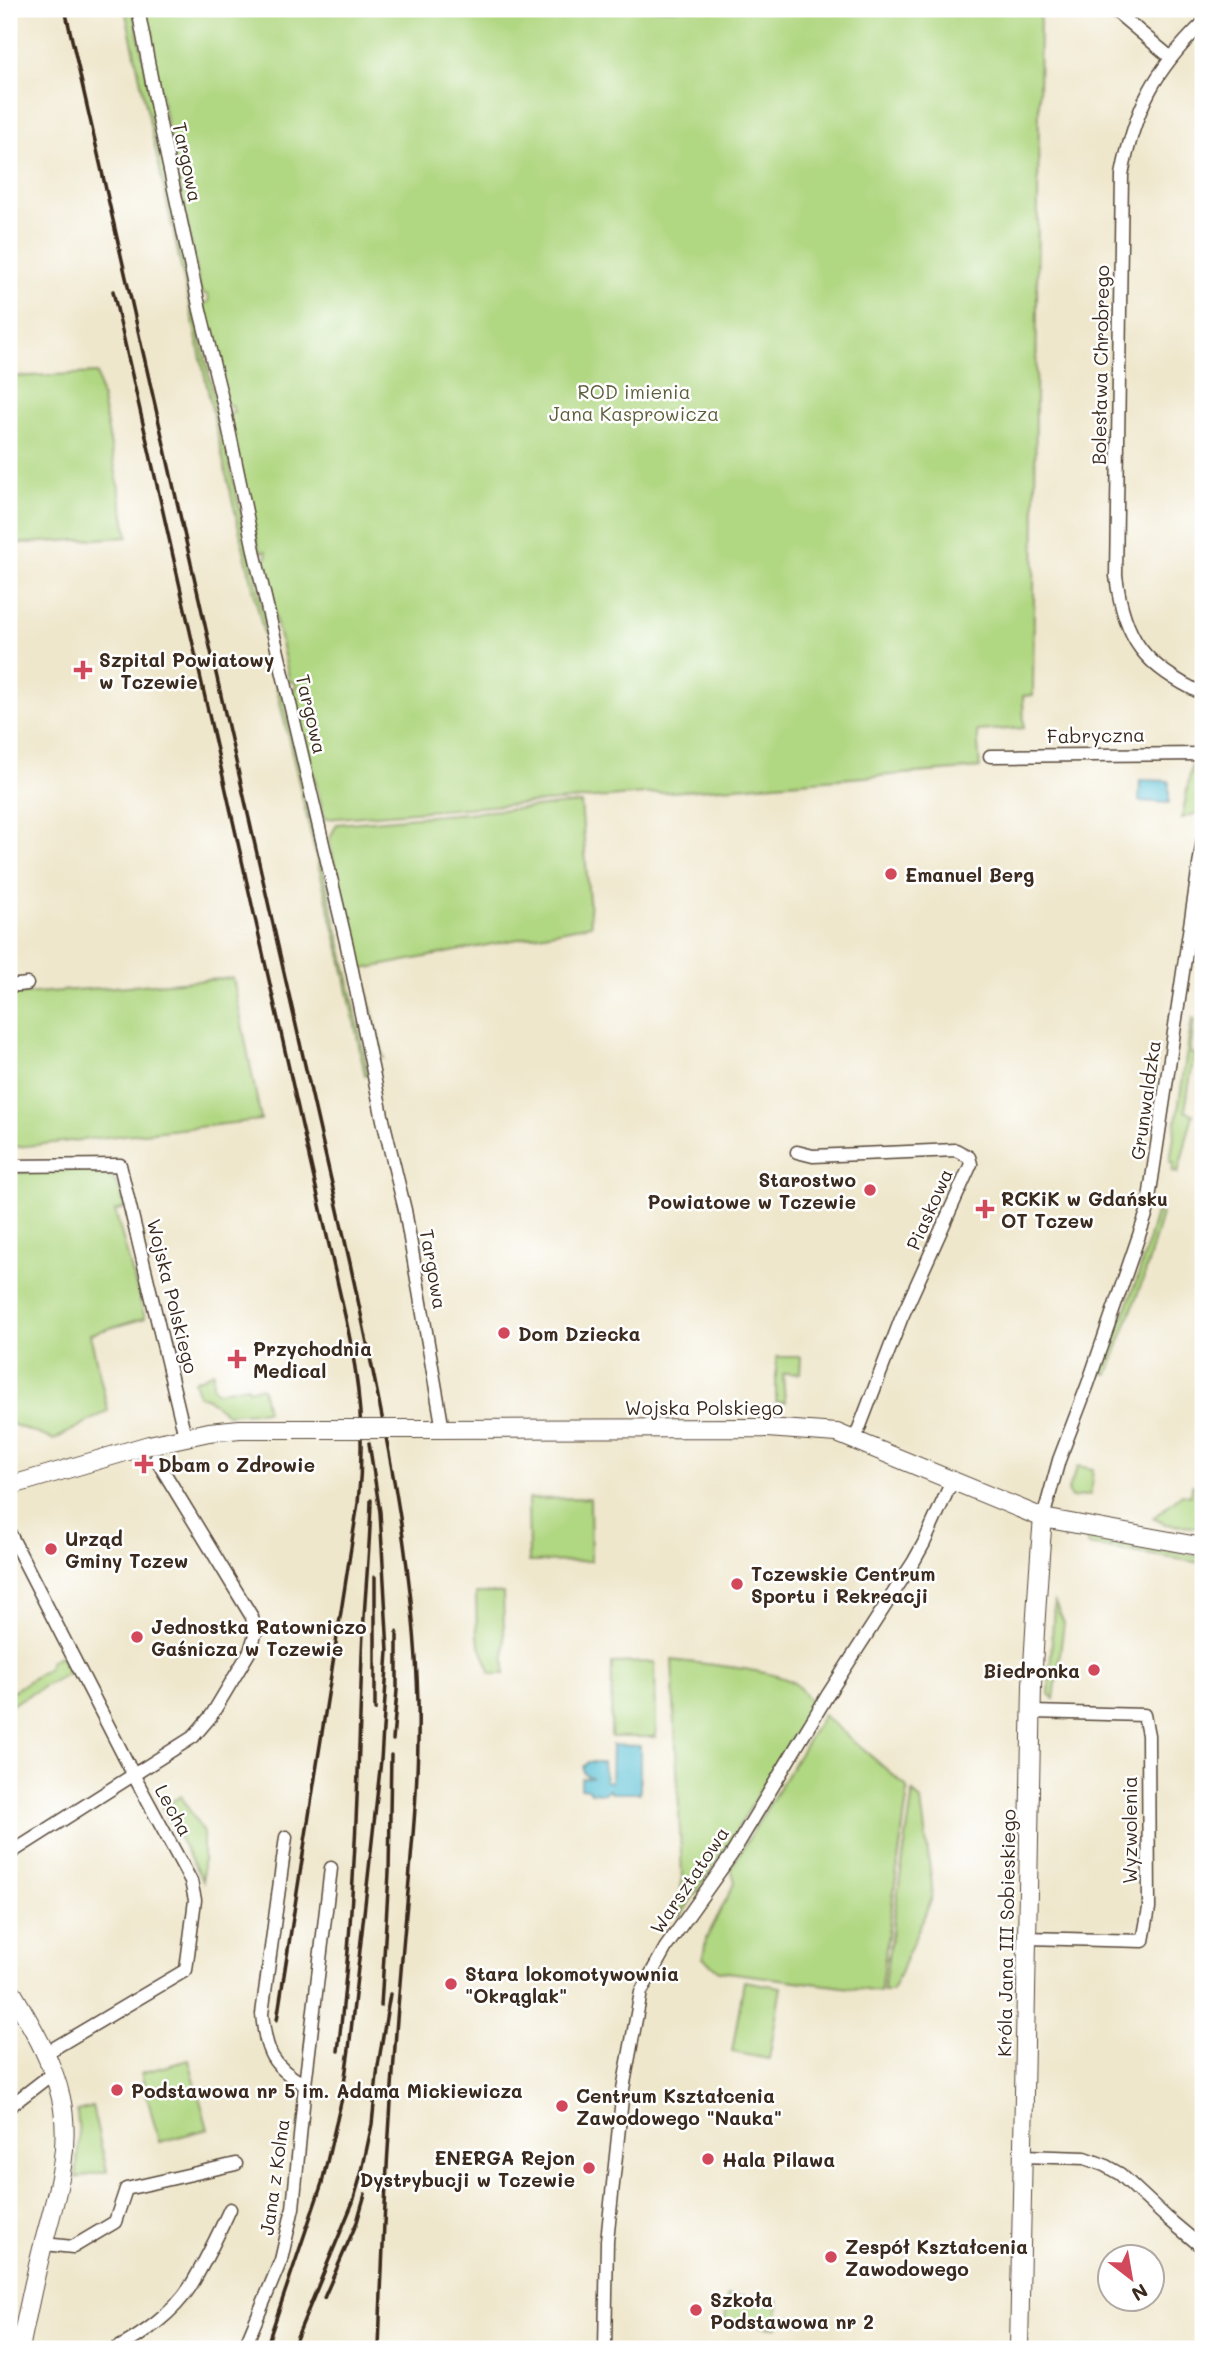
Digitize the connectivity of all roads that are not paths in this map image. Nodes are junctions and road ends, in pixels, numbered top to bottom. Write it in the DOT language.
graph roads {
  1 [pos="138,9"];
  2 [pos="1113,9"];
  3 [pos="1203,23"];
  4 [pos="1170,57"];
  5 [pos="1203,694"];
  6 [pos="1203,754"];
  7 [pos="990,756"];
  8 [pos="1203,839"];
  9 [pos="27,984"];
  10 [pos="9,986"];
  11 [pos="797,1152"];
  12 [pos="9,1166"];
  13 [pos="443,1430"];
  14 [pos="185,1436"];
  15 [pos="855,1439"];
  16 [pos="156,1459"];
  17 [pos="952,1481"];
  18 [pos="9,1486"];
  19 [pos="1043,1518"];
  20 [pos="9,1532"];
  21 [pos="1203,1547"];
  22 [pos="1032,1712"];
  23 [pos="134,1776"];
  24 [pos="286,1838"];
  25 [pos="9,1854"];
  26 [pos="331,1868"];
  27 [pos="1027,1938"];
  28 [pos="9,1987"];
  29 [pos="46,2053"];
  30 [pos="53,2073"];
  31 [pos="305,2085"];
  32 [pos="9,2106"];
  33 [pos="1023,2156"];
  34 [pos="236,2164"];
  35 [pos="230,2209"];
  36 [pos="44,2244"];
  37 [pos="1203,2248"];
  38 [pos="20,2349"];
  39 [pos="116,2349"];
  40 [pos="244,2349"];
  41 [pos="605,2349"];
  42 [pos="1019,2349"];
  1 -- 13 [label="street, Targowa"];
  2 -- 4 [label="street"];
  3 -- 4 [label="street, Bolesława Chrobrego"];
  4 -- 5 [label="street, Bolesława Chrobrego"];
  6 -- 7 [label="street, Fabryczna"];
  8 -- 19 [label="street, Grunwaldzka"];
  9 -- 10 [label="street"];
  11 -- 15 [label="street, Piaskowa"];
  12 -- 14 [label="street, Wojska Polskiego"];
  13 -- 14 [label="street, Wojska Polskiego, bridge"];
  13 -- 15 [label="street, Wojska Polskiego"];
  14 -- 18 [label="street, Wojska Polskiego"];
  15 -- 17 [label="street, Wojska Polskiego"];
  16 -- 23 [label="street"];
  17 -- 19 [label="street, Wojska Polskiego"];
  17 -- 41 [label="street, Warsztatowa"];
  19 -- 21 [label="street, Wojska Polskiego"];
  19 -- 22 [label="street, Króla Jana III Sobieskiego"];
  20 -- 23 [label="street, Lecha"];
  22 -- 27 [label="street, Króla Jana III Sobieskiego"];
  22 -- 27 [label="street, Wyzwolenia"];
  23 -- 25 [label="street"];
  23 -- 29 [label="street, Lecha"];
  24 -- 31 [label="street"];
  26 -- 31 [label="street, Jana z Kolna"];
  27 -- 33 [label="street, Króla Jana III Sobieskiego"];
  28 -- 29 [label="street"];
  29 -- 30 [label="street"];
  30 -- 32 [label="street"];
  30 -- 36 [label="street"];
  31 -- 40 [label="street, Jana z Kolna"];
  33 -- 37 [label="street"];
  33 -- 42 [label="street, Króla Jana III Sobieskiego"];
  34 -- 36 [label="street"];
  35 -- 39 [label="street"];
  36 -- 38 [label="street"];
}
